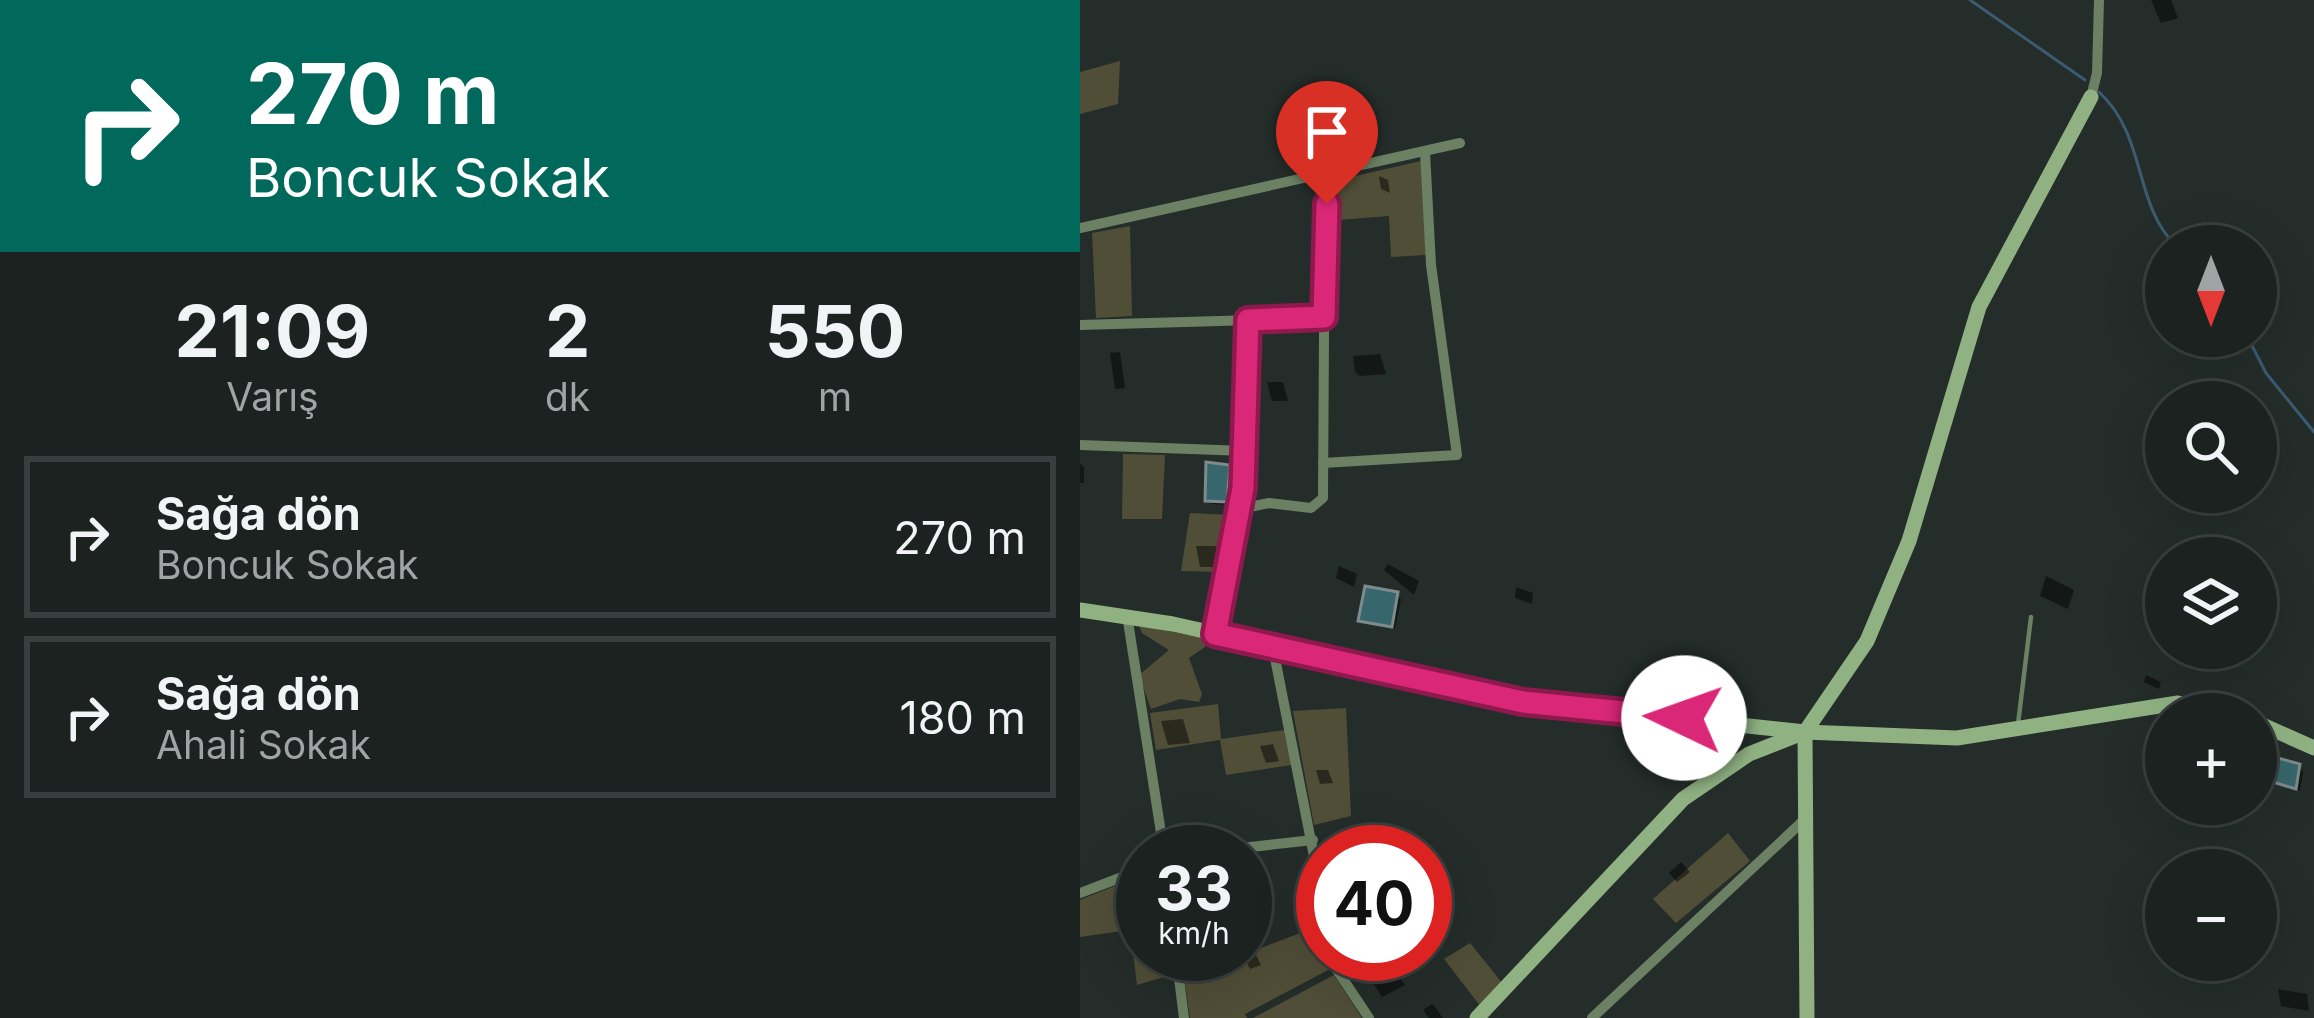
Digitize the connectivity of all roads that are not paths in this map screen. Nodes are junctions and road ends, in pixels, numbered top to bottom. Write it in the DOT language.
graph roads {
  1 [pos="2099,0"];
  2 [pos="2091,97"];
  3 [pos="1460,143"];
  4 [pos="1425,152"];
  5 [pos="1325,174"];
  6 [pos="1080,228"];
  7 [pos="1324,317"];
  8 [pos="1248,320"];
  9 [pos="1080,325"];
  10 [pos="1080,445"];
  11 [pos="1246,451"];
  12 [pos="1323,463"];
  13 [pos="1240,509"];
  14 [pos="1080,610"];
  15 [pos="1127,615"];
  16 [pos="2031,616"];
  17 [pos="1215,634"];
  18 [pos="1273,649"];
  19 [pos="2145,708"];
  20 [pos="2018,730"];
  21 [pos="2277,731"];
  22 [pos="1805,732"];
  23 [pos="2314,748"];
  24 [pos="1803,821"];
  25 [pos="1160,825"];
  26 [pos="1309,825"];
  27 [pos="1116,879"];
  28 [pos="1080,893"];
  29 [pos="1179,981"];
  30 [pos="1344,981"];
  31 [pos="1184,1018"];
  32 [pos="1369,1018"];
  33 [pos="1477,1018"];
  34 [pos="1592,1018"];
  35 [pos="1807,1018"];
  1 -- 2 [label="street"];
  2 -- 22 [label="street"];
  3 -- 4 [label="street"];
  4 -- 5 [label="street"];
  4 -- 12 [label="street"];
  5 -- 6 [label="street"];
  5 -- 7 [label="street"];
  7 -- 8 [label="street"];
  7 -- 12 [label="street"];
  8 -- 9 [label="street"];
  8 -- 11 [label="street"];
  10 -- 11 [label="street"];
  11 -- 13 [label="street"];
  12 -- 13 [label="street"];
  13 -- 17 [label="street"];
  14 -- 15 [label="street"];
  15 -- 17 [label="street"];
  15 -- 25 [label="street"];
  16 -- 20 [label="lane"];
  17 -- 18 [label="street"];
  18 -- 22 [label="street"];
  18 -- 26 [label="street"];
  19 -- 20 [label="street"];
  20 -- 22 [label="street"];
  21 -- 23 [label="street"];
  22 -- 24 [label="street"];
  22 -- 33 [label="street"];
  24 -- 34 [label="street"];
  24 -- 35 [label="street"];
  27 -- 28 [label="street"];
  29 -- 31 [label="street"];
  30 -- 32 [label="street"];
}
